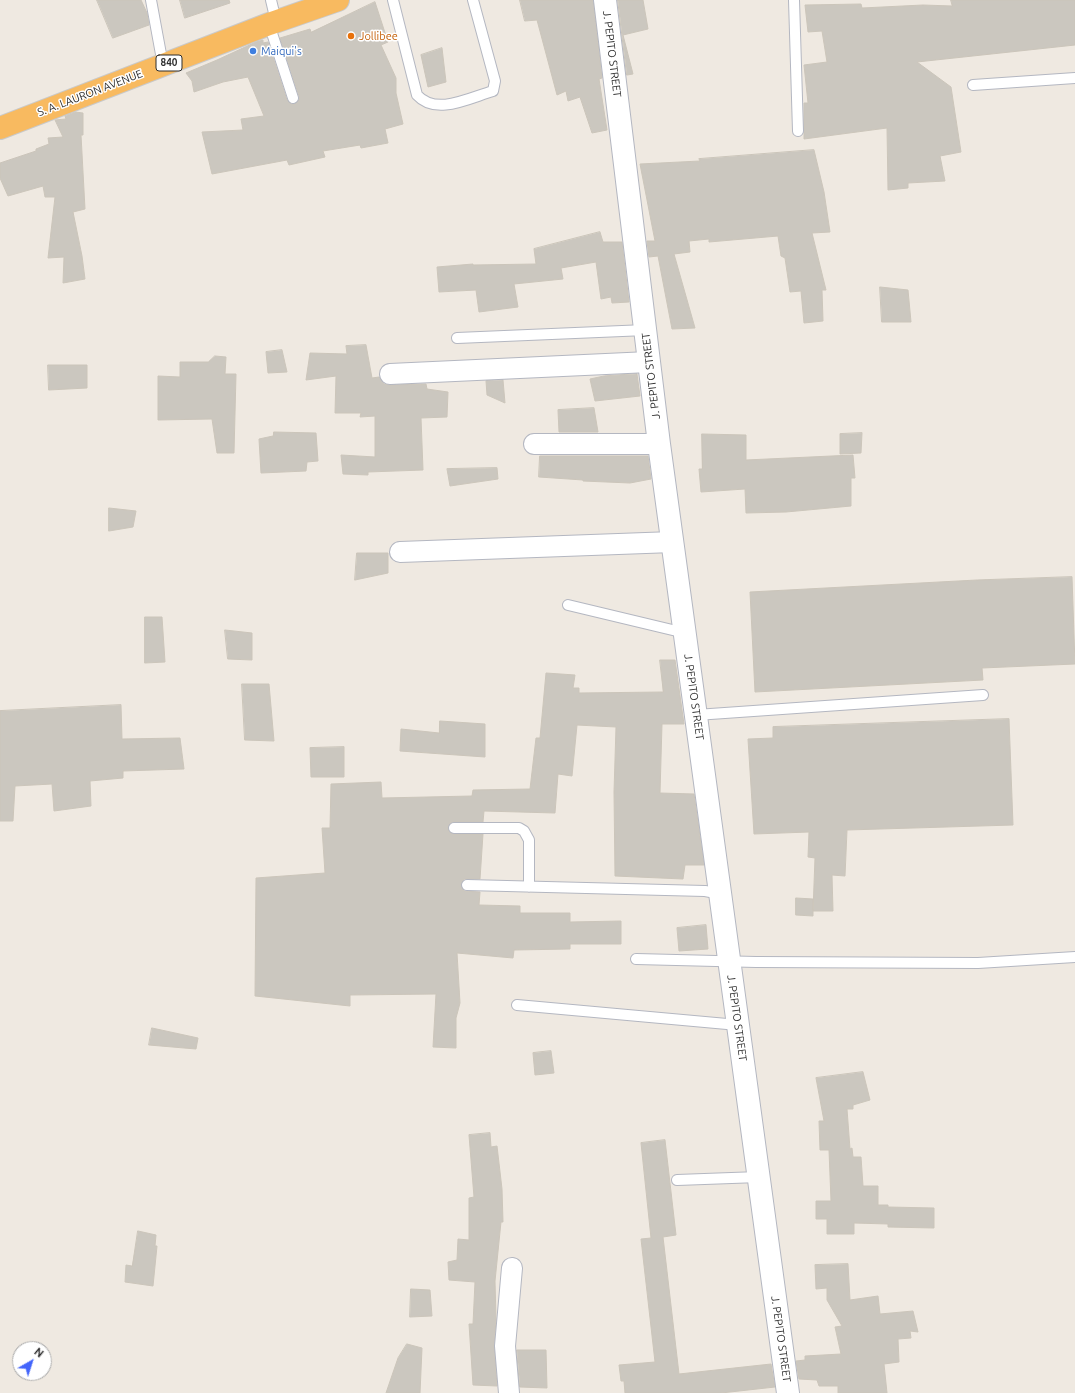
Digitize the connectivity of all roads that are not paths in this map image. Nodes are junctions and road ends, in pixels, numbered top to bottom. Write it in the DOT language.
graph roads {
  1 [pos="151,0"];
  2 [pos="271,0"];
  3 [pos="338,0"];
  4 [pos="393,0"];
  5 [pos="474,0"];
  6 [pos="605,0"];
  7 [pos="794,0"];
  8 [pos="303,6"];
  9 [pos="272,23"];
  10 [pos="163,65"];
  11 [pos="1075,78"];
  12 [pos="973,84"];
  13 [pos="293,98"];
  14 [pos="0,128"];
  15 [pos="798,131"];
  16 [pos="646,330"];
  17 [pos="457,338"];
  18 [pos="649,362"];
  19 [pos="390,374"];
  20 [pos="534,444"];
  21 [pos="659,444"];
  22 [pos="673,542"];
  23 [pos="400,552"];
  24 [pos="568,604"];
  25 [pos="685,633"];
  26 [pos="983,695"];
  27 [pos="696,715"];
  28 [pos="454,828"];
  29 [pos="467,885"];
  30 [pos="529,887"];
  31 [pos="721,894"];
  32 [pos="1075,957"];
  33 [pos="636,959"];
  34 [pos="730,962"];
  35 [pos="517,1005"];
  36 [pos="738,1024"];
  37 [pos="759,1177"];
  38 [pos="677,1180"];
  39 [pos="512,1268"];
  40 [pos="509,1393"];
  41 [pos="788,1393"];
  1 -- 10 [label="lane"];
  2 -- 9 [label="lane"];
  3 -- 8 [label="highway, S. A. LAURON AVENUE / 840"];
  4 -- 5 [label="lane"];
  6 -- 16 [label="street, J. PEPITO STREET"];
  7 -- 15 [label="lane"];
  8 -- 9 [label="highway, S. A. LAURON AVENUE / 840"];
  9 -- 10 [label="highway, S. A. LAURON AVENUE / 840"];
  9 -- 13 [label="lane"];
  10 -- 14 [label="highway, S. A. LAURON AVENUE / 840"];
  11 -- 12 [label="lane"];
  16 -- 17 [label="lane"];
  16 -- 18 [label="street, J. PEPITO STREET"];
  18 -- 19 [label="street"];
  18 -- 21 [label="street, J. PEPITO STREET"];
  20 -- 21 [label="street"];
  21 -- 22 [label="street, J. PEPITO STREET"];
  22 -- 23 [label="street"];
  22 -- 25 [label="street, J. PEPITO STREET"];
  24 -- 25 [label="lane"];
  25 -- 27 [label="street, J. PEPITO STREET"];
  26 -- 27 [label="lane"];
  27 -- 31 [label="street, J. PEPITO STREET"];
  28 -- 30 [label="lane"];
  29 -- 30 [label="lane"];
  30 -- 31 [label="lane"];
  31 -- 34 [label="street, J. PEPITO STREET"];
  32 -- 34 [label="lane"];
  33 -- 34 [label="lane"];
  34 -- 36 [label="street, J. PEPITO STREET"];
  35 -- 36 [label="lane"];
  36 -- 37 [label="street, J. PEPITO STREET"];
  37 -- 38 [label="lane"];
  37 -- 41 [label="street, J. PEPITO STREET"];
  39 -- 40 [label="street"];
}
